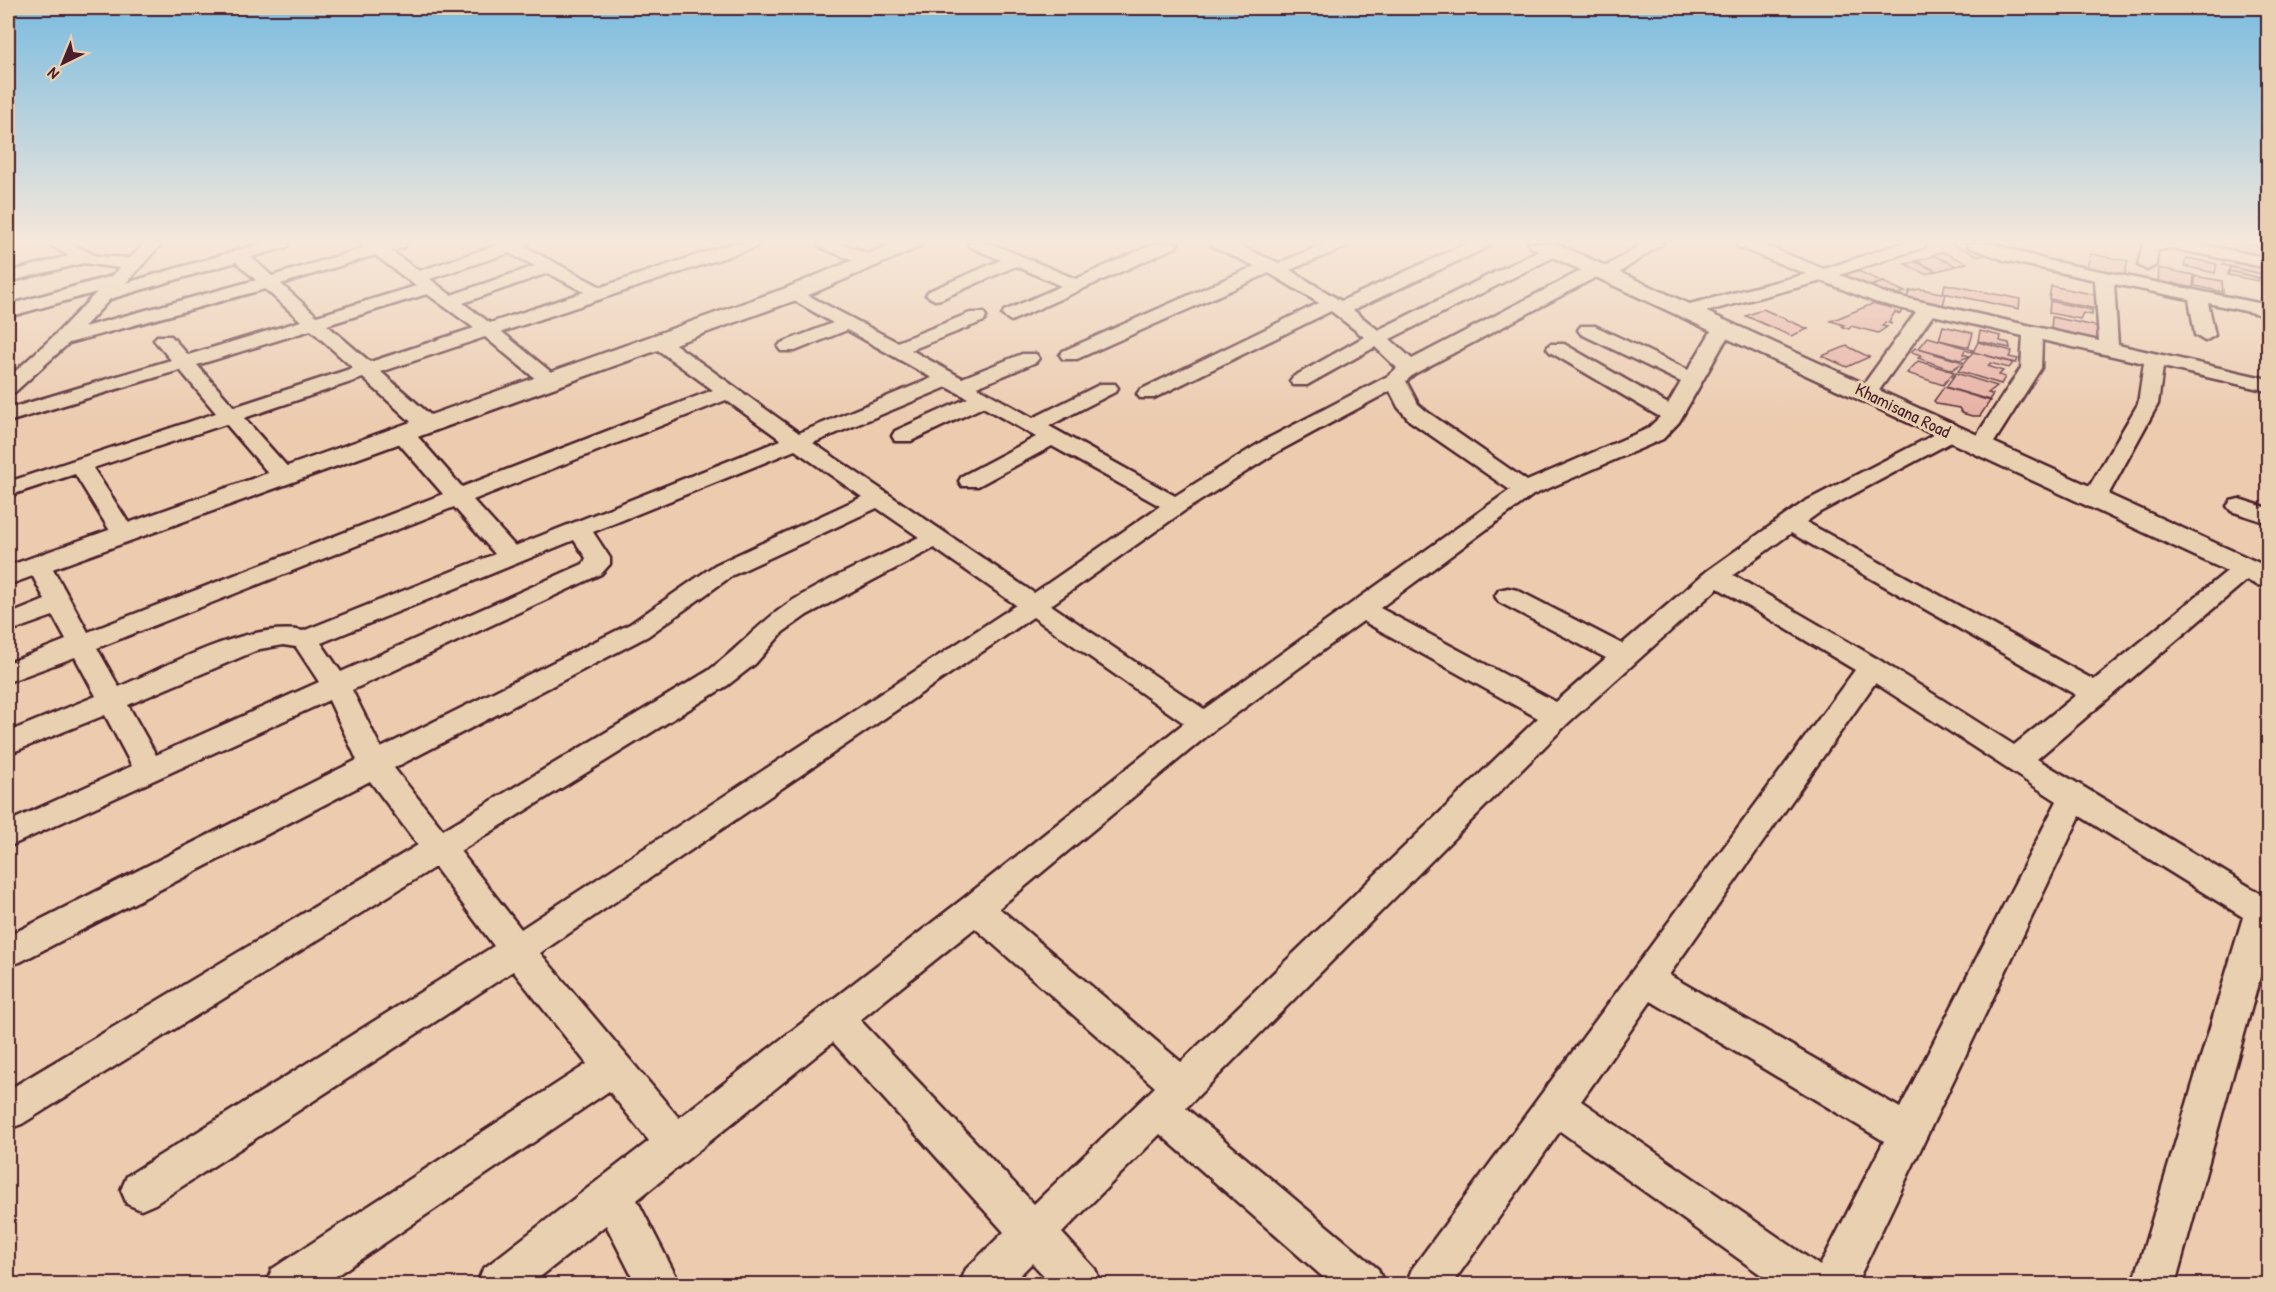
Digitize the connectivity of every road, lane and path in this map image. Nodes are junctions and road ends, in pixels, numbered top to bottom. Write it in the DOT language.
graph roads {
  1 [pos="36,303"];
  2 [pos="97,303"];
  3 [pos="192,303"];
  4 [pos="293,303"];
  5 [pos="368,303"];
  6 [pos="450,303"];
  7 [pos="568,303"];
  8 [pos="765,303"];
  9 [pos="813,303"];
  10 [pos="1038,303"];
  11 [pos="1190,303"];
  12 [pos="1334,303"];
  13 [pos="1344,303"];
  14 [pos="1441,303"];
  15 [pos="1540,303"];
  16 [pos="1674,303"];
  17 [pos="1715,303"];
  18 [pos="1901,303"];
  19 [pos="2105,303"];
  20 [pos="2199,303"];
  21 [pos="2236,303"];
  22 [pos="1338,306"];
  23 [pos="1689,310"];
  24 [pos="1927,310"];
  25 [pos="2268,310"];
  26 [pos="8,311"];
  27 [pos="1011,315"];
  28 [pos="976,317"];
  29 [pos="315,323"];
  30 [pos="849,323"];
  31 [pos="1724,327"];
  32 [pos="488,330"];
  33 [pos="1588,330"];
  34 [pos="2033,334"];
  35 [pos="2205,335"];
  36 [pos="1377,338"];
  37 [pos="62,339"];
  38 [pos="164,340"];
  39 [pos="658,341"];
  40 [pos="788,347"];
  41 [pos="1557,348"];
  42 [pos="895,350"];
  43 [pos="2109,351"];
  44 [pos="1070,355"];
  45 [pos="1029,358"];
  46 [pos="2154,360"];
  47 [pos="185,363"];
  48 [pos="368,371"];
  49 [pos="1401,375"];
  50 [pos="1692,380"];
  51 [pos="550,381"];
  52 [pos="1300,381"];
  53 [pos="954,383"];
  54 [pos="2268,385"];
  55 [pos="8,388"];
  56 [pos="1108,388"];
  57 [pos="727,392"];
  58 [pos="1868,392"];
  59 [pos="1147,394"];
  60 [pos="983,399"];
  61 [pos="1672,415"];
  62 [pos="8,416"];
  63 [pos="231,416"];
  64 [pos="428,425"];
  65 [pos="1033,426"];
  66 [pos="1951,433"];
  67 [pos="403,434"];
  68 [pos="903,436"];
  69 [pos="1053,437"];
  70 [pos="798,442"];
  71 [pos="1980,447"];
  72 [pos="80,465"];
  73 [pos="284,477"];
  74 [pos="970,481"];
  75 [pos="8,489"];
  76 [pos="1525,490"];
  77 [pos="457,495"];
  78 [pos="2096,496"];
  79 [pos="881,497"];
  80 [pos="1176,506"];
  81 [pos="2240,506"];
  82 [pos="2268,516"];
  83 [pos="1790,523"];
  84 [pos="578,528"];
  85 [pos="123,534"];
  86 [pos="937,537"];
  87 [pos="510,556"];
  88 [pos="39,565"];
  89 [pos="2257,573"];
  90 [pos="8,576"];
  91 [pos="1716,576"];
  92 [pos="1508,596"];
  93 [pos="60,604"];
  94 [pos="1035,604"];
  95 [pos="1361,609"];
  96 [pos="8,624"];
  97 [pos="305,640"];
  98 [pos="81,643"];
  99 [pos="1625,657"];
  100 [pos="1871,668"];
  101 [pos="8,673"];
  102 [pos="336,686"];
  103 [pos="2096,693"];
  104 [pos="111,700"];
  105 [pos="1558,716"];
  106 [pos="1204,723"];
  107 [pos="8,744"];
  108 [pos="2016,760"];
  109 [pos="374,764"];
  110 [pos="150,771"];
  111 [pos="2074,797"];
  112 [pos="8,835"];
  113 [pos="440,848"];
  114 [pos="976,908"];
  115 [pos="2265,913"];
  116 [pos="517,950"];
  117 [pos="8,952"];
  118 [pos="1648,981"];
  119 [pos="836,1019"];
  120 [pos="614,1067"];
  121 [pos="1170,1097"];
  122 [pos="1557,1106"];
  123 [pos="8,1111"];
  124 [pos="1908,1134"];
  125 [pos="676,1145"];
  126 [pos="141,1190"];
  127 [pos="613,1197"];
  128 [pos="1034,1235"];
  129 [pos="287,1284"];
  130 [pos="498,1284"];
  131 [pos="659,1284"];
  132 [pos="981,1284"];
  133 [pos="1080,1284"];
  134 [pos="1363,1284"];
  135 [pos="1427,1284"];
  136 [pos="1809,1284"];
  137 [pos="1834,1284"];
  138 [pos="2154,1284"];
  1 -- 26 [label="street"];
  2 -- 37 [label="street"];
  3 -- 37 [label="street"];
  4 -- 29 [label="street"];
  5 -- 29 [label="street"];
  6 -- 32 [label="street"];
  7 -- 32 [label="street"];
  8 -- 39 [label="street"];
  9 -- 30 [label="street"];
  10 -- 27 [label="street"];
  11 -- 44 [label="street"];
  12 -- 22 [label="street"];
  13 -- 22 [label="street"];
  14 -- 36 [label="street"];
  15 -- 49 [label="street"];
  16 -- 23 [label="street, Khamisana Road"];
  17 -- 23 [label="street"];
  18 -- 24 [label="street"];
  19 -- 43 [label="street"];
  20 -- 35 [label="street"];
  21 -- 25 [label="street"];
  22 -- 36 [label="street"];
  22 -- 59 [label="street"];
  23 -- 31 [label="street, Khamisana Road"];
  24 -- 34 [label="street"];
  24 -- 58 [label="street"];
  28 -- 42 [label="street"];
  29 -- 47 [label="street"];
  29 -- 48 [label="street"];
  30 -- 40 [label="street"];
  30 -- 42 [label="street"];
  31 -- 50 [label="street"];
  31 -- 58 [label="street, Khamisana Road"];
  32 -- 48 [label="street"];
  32 -- 51 [label="street"];
  33 -- 50 [label="street"];
  34 -- 43 [label="street"];
  34 -- 71 [label="street"];
  36 -- 49 [label="street"];
  36 -- 52 [label="street"];
  37 -- 55 [label="street"];
  38 -- 47 [label="street"];
  39 -- 51 [label="street"];
  39 -- 57 [label="street"];
  41 -- 61 [label="street"];
  42 -- 53 [label="street"];
  43 -- 46 [label="street"];
  45 -- 53 [label="street"];
  46 -- 54 [label="street"];
  46 -- 78 [label="street"];
  47 -- 62 [label="street"];
  47 -- 63 [label="street"];
  48 -- 63 [label="street"];
  48 -- 64 [label="street"];
  49 -- 76 [label="street"];
  49 -- 80 [label="street"];
  50 -- 61 [label="street"];
  51 -- 64 [label="street"];
  53 -- 60 [label="street"];
  53 -- 70 [label="street"];
  56 -- 65 [label="street"];
  57 -- 70 [label="street"];
  57 -- 77 [label="street"];
  58 -- 66 [label="street, Khamisana Road"];
  60 -- 65 [label="street"];
  60 -- 68 [label="street"];
  61 -- 76 [label="street"];
  63 -- 72 [label="street"];
  63 -- 73 [label="street"];
  64 -- 67 [label="street"];
  65 -- 69 [label="street"];
  66 -- 71 [label="street, Khamisana Road"];
  66 -- 83 [label="street"];
  67 -- 73 [label="street"];
  67 -- 77 [label="street"];
  69 -- 74 [label="street"];
  69 -- 80 [label="street"];
  70 -- 79 [label="street"];
  70 -- 84 [label="street"];
  71 -- 78 [label="street, Khamisana Road"];
  72 -- 75 [label="street"];
  72 -- 85 [label="street"];
  73 -- 85 [label="street"];
  76 -- 95 [label="street"];
  77 -- 87 [label="street"];
  77 -- 98 [label="street"];
  78 -- 89 [label="street, Khamisana Road"];
  79 -- 86 [label="street"];
  79 -- 109 [label="street"];
  80 -- 94 [label="street"];
  81 -- 82 [label="street"];
  83 -- 91 [label="street"];
  83 -- 103 [label="street"];
  84 -- 87 [label="street"];
  84 -- 102 [label="street"];
  85 -- 88 [label="street"];
  86 -- 94 [label="street"];
  86 -- 113 [label="street"];
  87 -- 97 [label="street"];
  88 -- 90 [label="street"];
  88 -- 93 [label="street"];
  89 -- 103 [label="street"];
  91 -- 99 [label="street"];
  91 -- 100 [label="street"];
  92 -- 99 [label="street"];
  93 -- 96 [label="street"];
  93 -- 98 [label="street"];
  94 -- 106 [label="street"];
  94 -- 116 [label="street"];
  95 -- 105 [label="street"];
  95 -- 106 [label="street"];
  97 -- 102 [label="street"];
  97 -- 104 [label="street"];
  98 -- 101 [label="street"];
  98 -- 104 [label="street"];
  99 -- 105 [label="street"];
  100 -- 108 [label="street"];
  100 -- 118 [label="street"];
  102 -- 109 [label="street"];
  102 -- 110 [label="street"];
  103 -- 108 [label="street"];
  104 -- 107 [label="street"];
  104 -- 110 [label="street"];
  105 -- 121 [label="street"];
  106 -- 114 [label="street"];
  108 -- 111 [label="street"];
  109 -- 113 [label="street"];
  109 -- 117 [label="street"];
  110 -- 112 [label="street"];
  111 -- 115 [label="street"];
  111 -- 124 [label="street"];
  113 -- 116 [label="street"];
  113 -- 123 [label="street"];
  114 -- 119 [label="street"];
  114 -- 121 [label="street"];
  115 -- 138 [label="street"];
  116 -- 120 [label="street"];
  116 -- 126 [label="street"];
  118 -- 122 [label="street"];
  118 -- 124 [label="street"];
  119 -- 125 [label="street"];
  119 -- 128 [label="street"];
  120 -- 125 [label="street"];
  120 -- 129 [label="street"];
  121 -- 128 [label="street"];
  121 -- 134 [label="street"];
  122 -- 135 [label="street"];
  122 -- 136 [label="street"];
  124 -- 137 [label="street"];
  125 -- 127 [label="street"];
  127 -- 130 [label="street"];
  127 -- 131 [label="street"];
  128 -- 132 [label="street"];
  128 -- 133 [label="street"];
}
